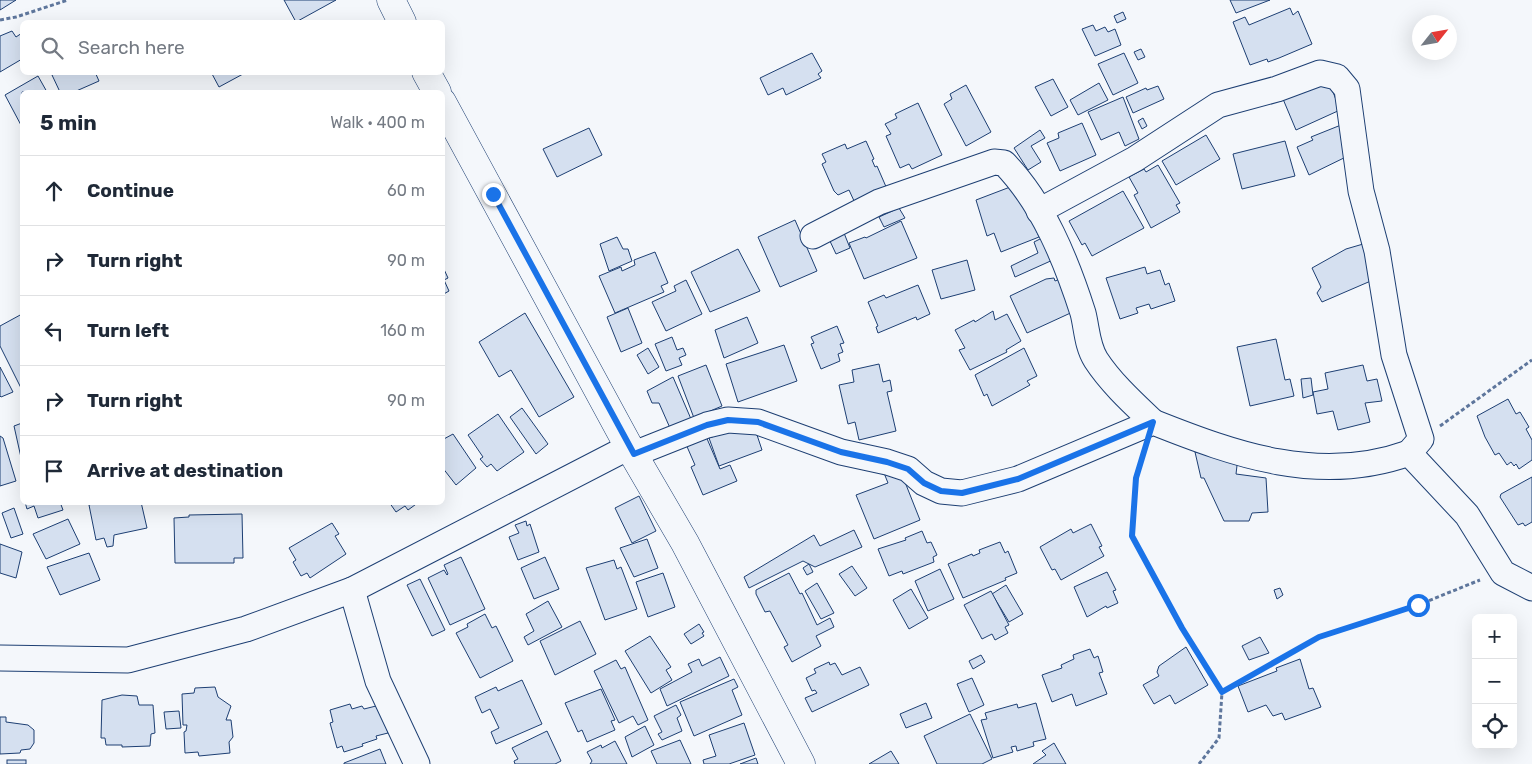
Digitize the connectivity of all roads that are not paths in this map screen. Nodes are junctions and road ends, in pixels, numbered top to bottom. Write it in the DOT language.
graph roads {
  1 [pos="391,0"];
  2 [pos="401,20"];
  3 [pos="428,75"];
  4 [pos="437,90"];
  5 [pos="445,108"];
  6 [pos="1039,211"];
  7 [pos="813,236"];
  8 [pos="1153,422"];
  9 [pos="1415,446"];
  10 [pos="631,451"];
  11 [pos="1532,588"];
  12 [pos="352,590"];
  13 [pos="0,658"];
  14 [pos="417,764"];
  15 [pos="801,764"];
  1 -- 2 [label="main road"];
  3 -- 4 [label="main road"];
  5 -- 10 [label="main road"];
  6 -- 7 [label="street"];
  6 -- 8 [label="street"];
  6 -- 9 [label="street"];
  8 -- 9 [label="street"];
  8 -- 10 [label="street"];
  9 -- 11 [label="street"];
  10 -- 12 [label="street"];
  10 -- 15 [label="main road"];
  12 -- 13 [label="street"];
  12 -- 14 [label="street"];
}
